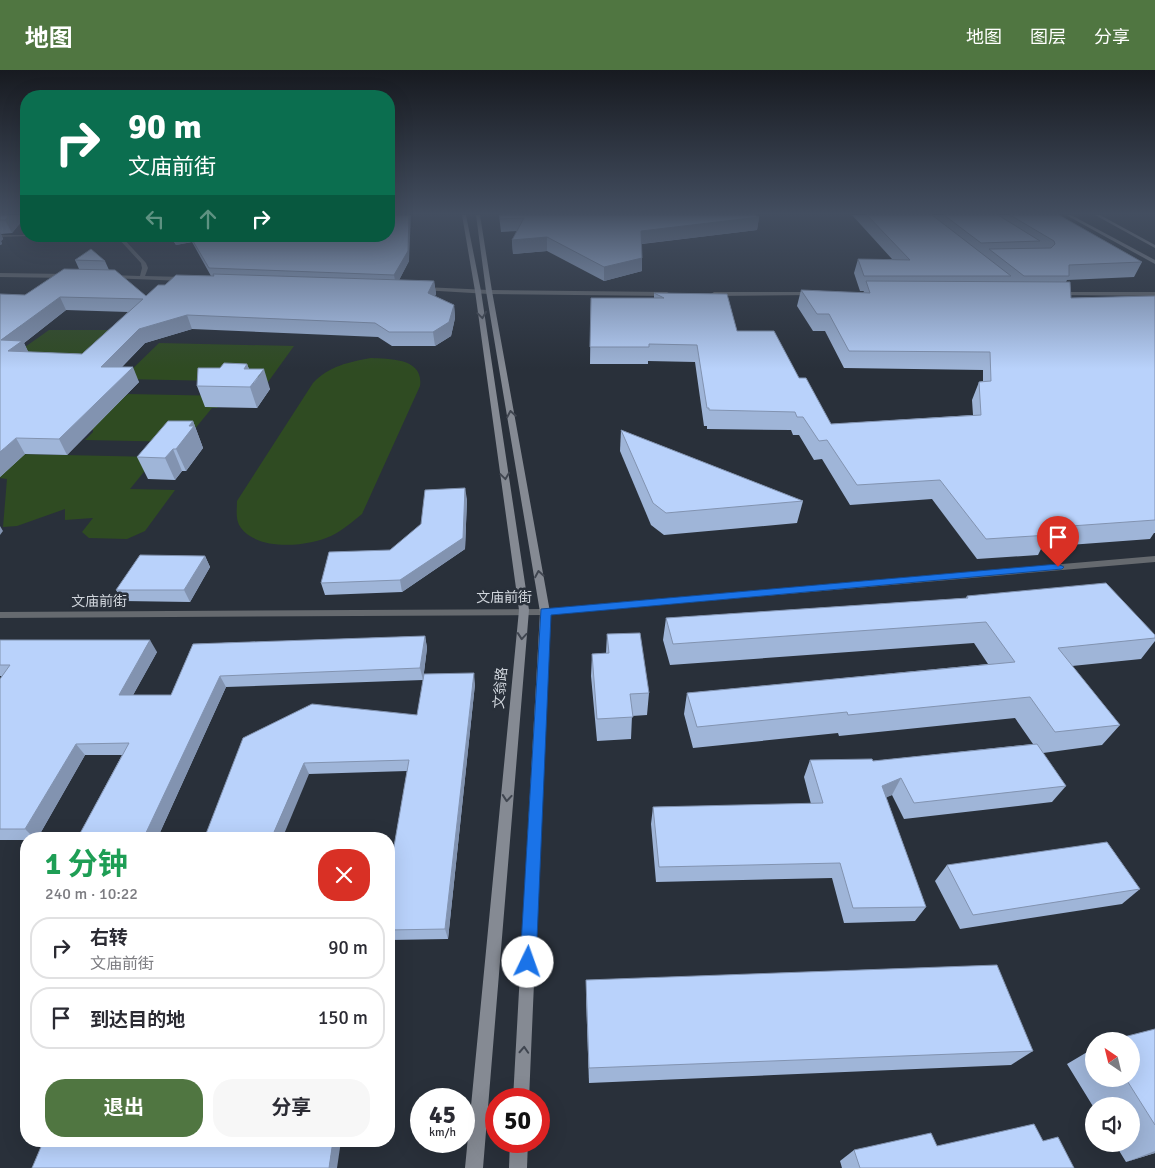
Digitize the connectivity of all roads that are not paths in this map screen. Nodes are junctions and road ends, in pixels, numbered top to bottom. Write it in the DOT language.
graph roads {
  1 [pos="145,266"];
  2 [pos="477,266"];
  3 [pos="482,266"];
  4 [pos="0,275"];
  5 [pos="73,276"];
  6 [pos="102,277"];
  7 [pos="142,278"];
  8 [pos="191,280"];
  9 [pos="419,288"];
  10 [pos="484,291"];
  11 [pos="677,294"];
  12 [pos="707,294"];
  13 [pos="824,294"];
  14 [pos="1055,294"];
  15 [pos="1155,294"];
  16 [pos="1155,559"];
  17 [pos="524,610"];
  18 [pos="545,612"];
  19 [pos="0,615"];
  20 [pos="522,1088"];
  21 [pos="519,1153"];
  22 [pos="474,1168"];
  23 [pos="518,1168"];
  1 -- 7 [label="street"];
  2 -- 10 [label="main road, 文翁路"];
  3 -- 10 [label="main road, 文翁路"];
  4 -- 5 [label="street"];
  6 -- 7 [label="street"];
  7 -- 8 [label="street"];
  9 -- 10 [label="street"];
  10 -- 11 [label="street"];
  10 -- 17 [label="main road, 文翁路, one-way"];
  18 -- 10 [label="main road, 文翁路, one-way"];
  12 -- 13 [label="street"];
  14 -- 15 [label="street"];
  16 -- 18 [label="street, 文庙前街"];
  17 -- 18 [label="street, 文庙前街"];
  17 -- 19 [label="street, 文庙前街"];
  17 -- 22 [label="main road, 文翁路, one-way"];
  20 -- 18 [label="main road, 文翁路, one-way"];
  21 -- 23 [label="main road"];
}
